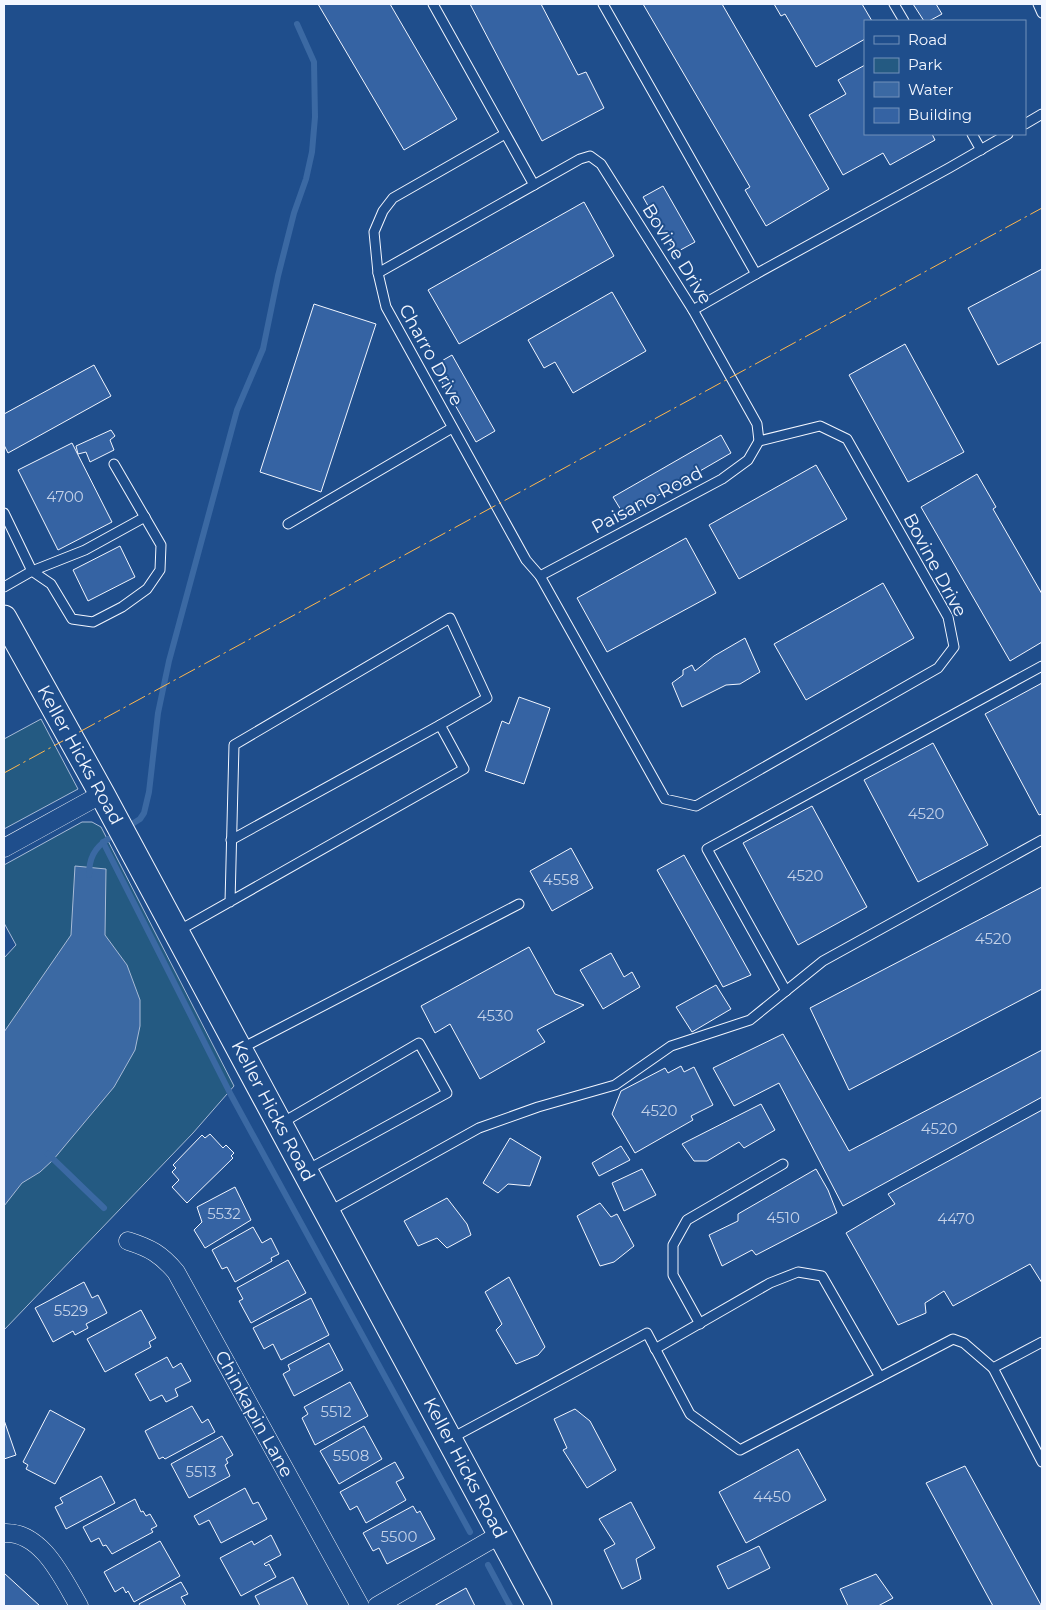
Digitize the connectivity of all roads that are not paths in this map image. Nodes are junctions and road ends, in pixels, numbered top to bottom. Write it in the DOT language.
graph roads {
  1 [pos="433,4"];
  2 [pos="603,4"];
  3 [pos="894,4"];
  4 [pos="1038,4"];
  5 [pos="1042,13"];
  6 [pos="903,20"];
  7 [pos="1042,114"];
  8 [pos="1026,123"];
  9 [pos="505,134"];
  10 [pos="973,135"];
  11 [pos="1006,135"];
  12 [pos="981,150"];
  13 [pos="534,185"];
  14 [pos="378,274"];
  15 [pos="756,274"];
  16 [pos="693,310"];
  17 [pos="452,428"];
  18 [pos="759,442"];
  19 [pos="114,464"];
  20 [pos="4,513"];
  21 [pos="145,517"];
  22 [pos="288,524"];
  23 [pos="32,571"];
  24 [pos="540,576"];
  25 [pos="4,587"];
  26 [pos="4,618"];
  27 [pos="1042,666"];
  28 [pos="440,725"];
  29 [pos="102,794"];
  30 [pos="231,840"];
  31 [pos="1042,840"];
  32 [pos="4,848"];
  33 [pos="230,902"];
  34 [pos="519,904"];
  35 [pos="176,932"];
  36 [pos="786,991"];
  37 [pos="239,1050"];
  38 [pos="280,1124"];
  39 [pos="783,1164"];
  40 [pos="305,1172"];
  41 [pos="327,1213"];
  42 [pos="128,1241"];
  43 [pos="700,1324"];
  44 [pos="1042,1342"];
  45 [pos="655,1349"];
  46 [pos="993,1368"];
  47 [pos="880,1377"];
  48 [pos="450,1439"];
  49 [pos="1042,1462"];
  50 [pos="4,1533"];
  51 [pos="500,1534"];
  52 [pos="79,1606"];
  53 [pos="360,1606"];
  54 [pos="377,1606"];
  55 [pos="539,1606"];
  1 -- 9 [label="lane"];
  2 -- 15 [label="lane"];
  3 -- 6 [label="lane"];
  4 -- 5 [label="lane"];
  7 -- 8 [label="lane"];
  9 -- 13 [label="lane"];
  9 -- 14 [label="lane, Charro Drive"];
  10 -- 12 [label="lane"];
  11 -- 12 [label="lane"];
  12 -- 15 [label="lane"];
  13 -- 14 [label="lane"];
  13 -- 16 [label="lane, Bovine Drive"];
  14 -- 17 [label="lane, Charro Drive"];
  15 -- 16 [label="lane"];
  16 -- 18 [label="lane, Bovine Drive"];
  17 -- 22 [label="lane"];
  17 -- 24 [label="lane, Charro Drive"];
  18 -- 24 [label="lane, Paisano Road"];
  18 -- 24 [label="lane, Bovine Drive"];
  19 -- 21 [label="lane"];
  20 -- 23 [label="lane"];
  21 -- 23 [label="lane"];
  21 -- 23 [label="lane"];
  23 -- 25 [label="lane"];
  26 -- 29 [label="street, Keller Hicks Road"];
  27 -- 36 [label="lane"];
  28 -- 30 [label="lane"];
  28 -- 30 [label="lane"];
  28 -- 33 [label="lane"];
  29 -- 32 [label="street"];
  29 -- 35 [label="street, Keller Hicks Road"];
  30 -- 33 [label="lane"];
  31 -- 36 [label="lane"];
  33 -- 35 [label="lane"];
  34 -- 37 [label="lane"];
  35 -- 37 [label="street, Keller Hicks Road"];
  36 -- 41 [label="lane"];
  37 -- 38 [label="street, Keller Hicks Road"];
  38 -- 40 [label="street, Keller Hicks Road"];
  38 -- 40 [label="lane"];
  39 -- 43 [label="lane"];
  40 -- 41 [label="street, Keller Hicks Road"];
  41 -- 48 [label="street, Keller Hicks Road"];
  42 -- 53 [label="street, Chinkapin Lane"];
  43 -- 45 [label="lane"];
  43 -- 47 [label="lane"];
  44 -- 46 [label="lane"];
  45 -- 47 [label="lane"];
  45 -- 48 [label="lane"];
  46 -- 47 [label="lane"];
  46 -- 49 [label="lane"];
  48 -- 51 [label="street, Keller Hicks Road"];
  50 -- 52 [label="street"];
  51 -- 54 [label="street"];
  51 -- 55 [label="street, Keller Hicks Road"];
}
